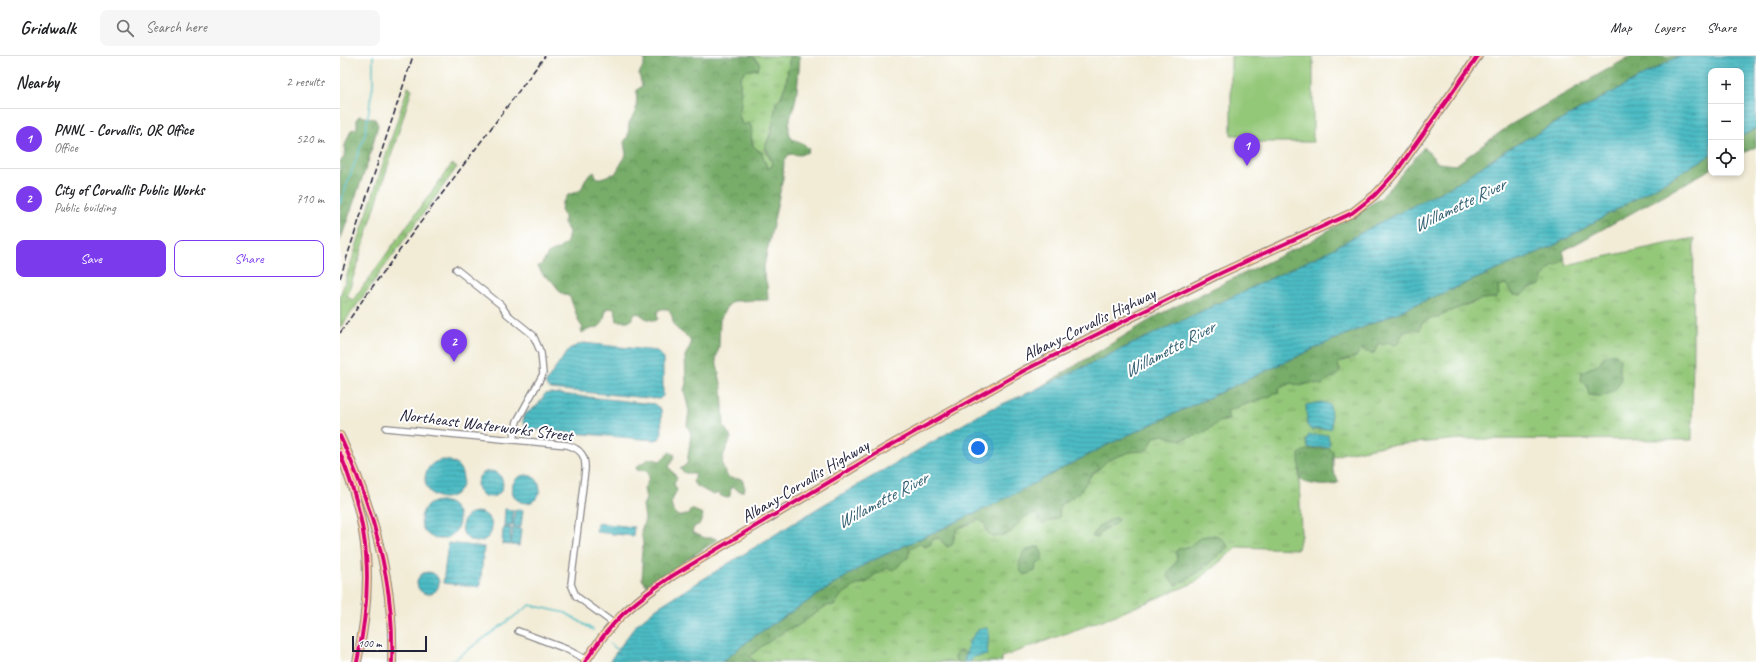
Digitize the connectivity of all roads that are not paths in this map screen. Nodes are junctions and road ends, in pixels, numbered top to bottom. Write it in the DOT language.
graph roads {
  1 [pos="1478,56"];
  2 [pos="456,269"];
  3 [pos="386,428"];
  4 [pos="340,436"];
  5 [pos="512,440"];
  6 [pos="340,453"];
  7 [pos="613,623"];
  8 [pos="518,631"];
  9 [pos="586,661"];
  10 [pos="357,662"];
  11 [pos="392,662"];
  1 -- 7 [label="highway, Albany-Corvallis Highway"];
  2 -- 5 [label="street"];
  3 -- 5 [label="street, Northeast Waterworks Street"];
  4 -- 11 [label="highway"];
  5 -- 7 [label="street, Northeast Waterworks Street"];
  6 -- 10 [label="highway"];
  7 -- 9 [label="highway, Albany-Corvallis Highway"];
  8 -- 9 [label="street"];
}
